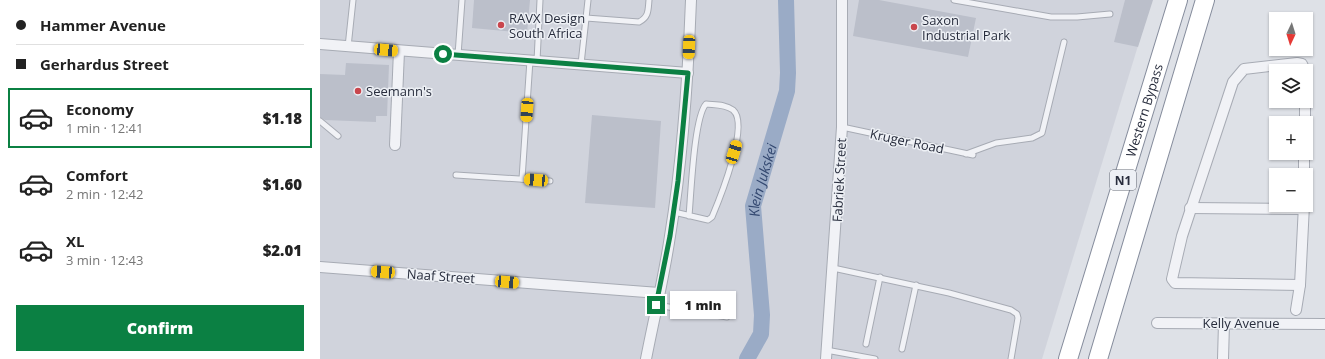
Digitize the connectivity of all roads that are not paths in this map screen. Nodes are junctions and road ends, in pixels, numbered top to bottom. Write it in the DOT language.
graph roads {
  1 [pos="353,0"];
  2 [pos="462,0"];
  3 [pos="540,0"];
  4 [pos="588,0"];
  5 [pos="648,0"];
  6 [pos="691,0"];
  7 [pos="842,0"];
  8 [pos="954,0"];
  9 [pos="1178,0"];
  10 [pos="1205,0"];
  11 [pos="1110,14"];
  12 [pos="586,18"];
  13 [pos="1064,42"];
  14 [pos="320,44"];
  15 [pos="348,47"];
  16 [pos="399,51"];
  17 [pos="458,55"];
  18 [pos="533,61"];
  19 [pos="581,64"];
  20 [pos="1287,64"];
  21 [pos="1302,64"];
  22 [pos="1269,66"];
  23 [pos="688,73"];
  24 [pos="320,121"];
  25 [pos="842,127"];
  26 [pos="338,136"];
  27 [pos="394,145"];
  28 [pos="966,154"];
  29 [pos="973,155"];
  30 [pos="456,175"];
  31 [pos="522,179"];
  32 [pos="550,181"];
  33 [pos="1269,207"];
  34 [pos="1190,208"];
  35 [pos="674,212"];
  36 [pos="1304,212"];
  37 [pos="689,216"];
  38 [pos="320,267"];
  39 [pos="833,268"];
  40 [pos="880,277"];
  41 [pos="1300,284"];
  42 [pos="916,285"];
  43 [pos="659,293"];
  44 [pos="656,305"];
  45 [pos="1295,316"];
  46 [pos="727,317"];
  47 [pos="1156,323"];
  48 [pos="1224,323"];
  49 [pos="1325,324"];
  50 [pos="866,344"];
  51 [pos="902,349"];
  52 [pos="826,354"];
  53 [pos="646,359"];
  54 [pos="875,359"];
  55 [pos="1011,359"];
  56 [pos="1068,359"];
  57 [pos="1098,359"];
  58 [pos="1223,359"];
  1 -- 15 [label="lane"];
  2 -- 17 [label="lane"];
  3 -- 18 [label="lane"];
  4 -- 12 [label="lane"];
  5 -- 12 [label="lane"];
  6 -- 23 [label="street"];
  7 -- 25 [label="street, Fabriek Street"];
  8 -- 11 [label="lane"];
  9 -- 56 [label="highway, Western Bypass / N1"];
  10 -- 57 [label="highway, Western Bypass / N1"];
  12 -- 19 [label="lane"];
  13 -- 28 [label="lane"];
  14 -- 15 [label="street"];
  15 -- 16 [label="street"];
  16 -- 17 [label="street"];
  16 -- 27 [label="street"];
  17 -- 18 [label="street"];
  18 -- 19 [label="street"];
  18 -- 31 [label="lane"];
  19 -- 23 [label="street"];
  20 -- 21 [label="street"];
  22 -- 34 [label="street"];
  23 -- 35 [label="street"];
  24 -- 26 [label="lane"];
  25 -- 28 [label="lane, Kruger Road"];
  25 -- 39 [label="street, Fabriek Street"];
  28 -- 29 [label="lane, Kruger Road"];
  30 -- 31 [label="lane"];
  31 -- 32 [label="lane"];
  33 -- 34 [label="street"];
  34 -- 41 [label="street"];
  35 -- 37 [label="lane"];
  35 -- 43 [label="street"];
  36 -- 41 [label="street"];
  37 -- 37 [label="lane"];
  38 -- 43 [label="street, Naaf Street"];
  39 -- 40 [label="lane"];
  39 -- 52 [label="street, Fabriek Street"];
  40 -- 42 [label="lane"];
  40 -- 50 [label="lane"];
  41 -- 45 [label="street"];
  42 -- 51 [label="lane"];
  42 -- 55 [label="lane"];
  43 -- 44 [label="street"];
  44 -- 46 [label="lane"];
  44 -- 53 [label="street"];
  45 -- 48 [label="street, Kelly Avenue"];
  45 -- 49 [label="street, Kelly Avenue"];
  47 -- 48 [label="street, Kelly Avenue"];
  48 -- 58 [label="street"];
  52 -- 54 [label="lane"];
}
